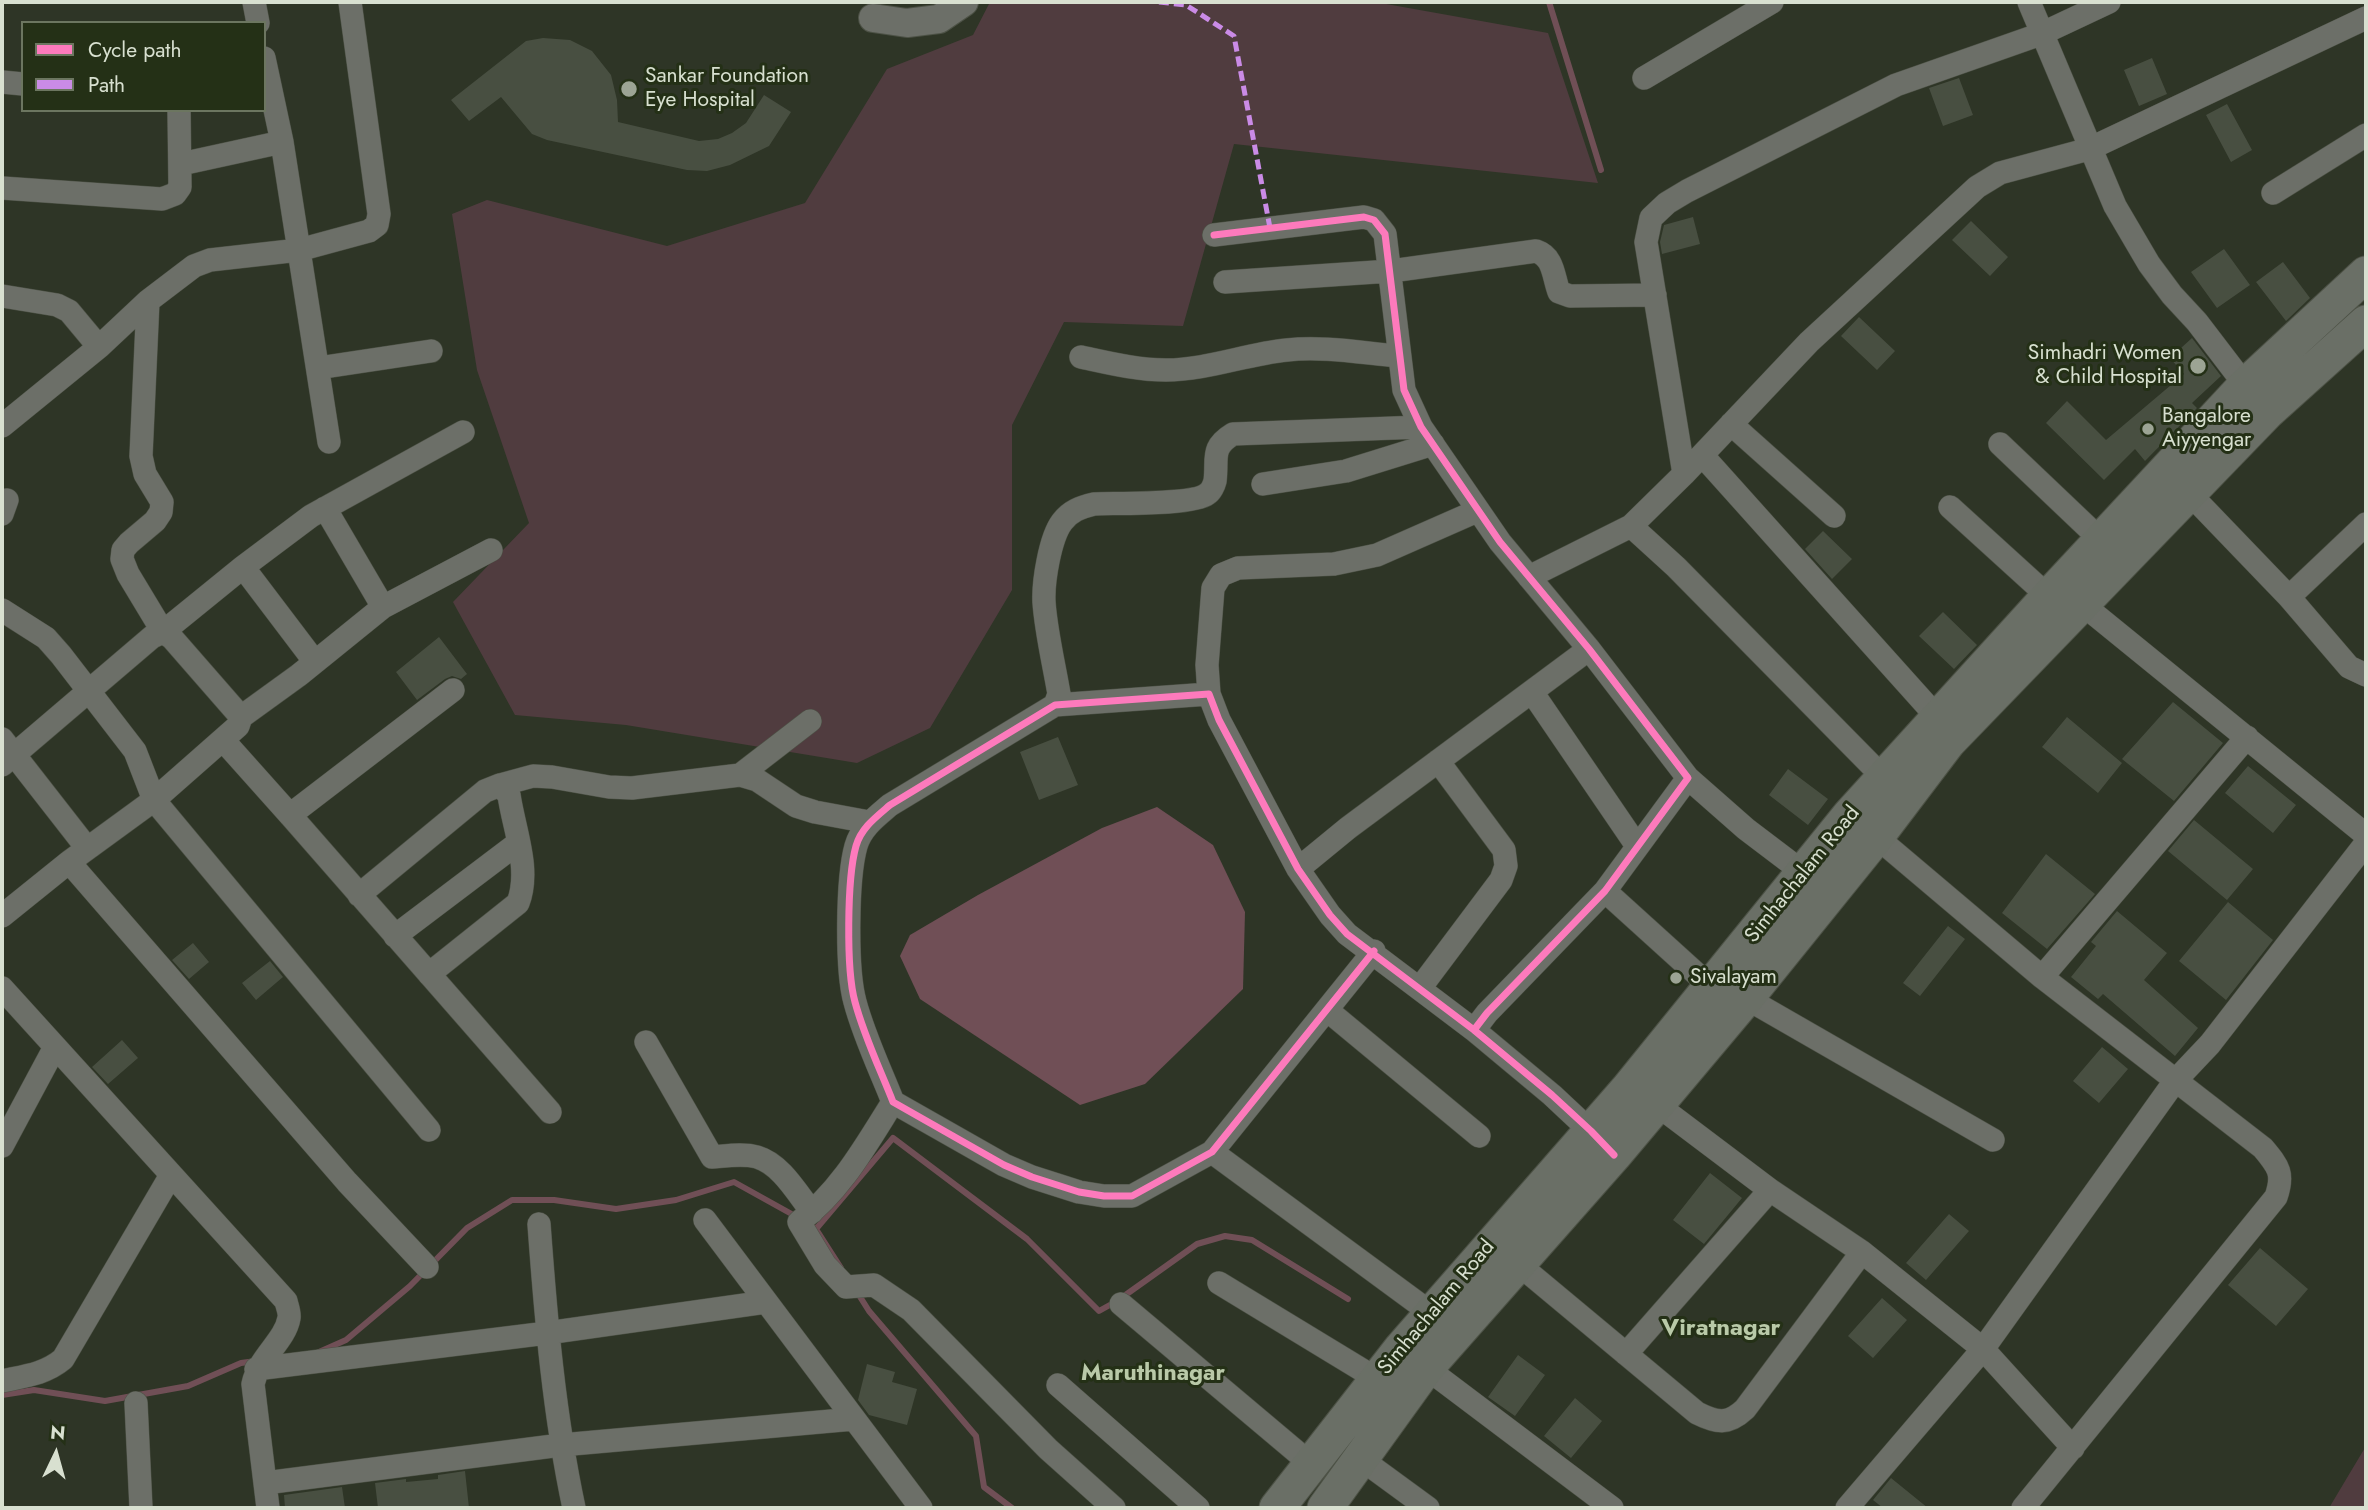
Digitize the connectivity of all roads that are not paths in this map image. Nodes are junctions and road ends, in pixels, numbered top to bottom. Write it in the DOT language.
graph roads {
  1 [pos="254,2"];
  2 [pos="350,2"];
  3 [pos="964,2"];
  4 [pos="1772,2"];
  5 [pos="2029,2"];
  6 [pos="2109,2"];
  7 [pos="873,18"];
  8 [pos="2366,18"];
  9 [pos="258,21"];
  10 [pos="2041,34"];
  11 [pos="266,78"];
  12 [pos="1644,78"];
  13 [pos="2,82"];
  14 [pos="21,84"];
  15 [pos="268,97"];
  16 [pos="179,112"];
  17 [pos="2366,135"];
  18 [pos="282,142"];
  19 [pos="2089,149"];
  20 [pos="181,164"];
  21 [pos="2,188"];
  22 [pos="2273,193"];
  23 [pos="1214,235"];
  24 [pos="299,250"];
  25 [pos="1391,271"];
  26 [pos="2366,274"];
  27 [pos="1224,282"];
  28 [pos="1655,295"];
  29 [pos="2,296"];
  30 [pos="148,301"];
  31 [pos="2366,323"];
  32 [pos="99,347"];
  33 [pos="431,351"];
  34 [pos="1398,356"];
  35 [pos="1081,357"];
  36 [pos="318,368"];
  37 [pos="2256,399"];
  38 [pos="1731,424"];
  39 [pos="2,426"];
  40 [pos="463,432"];
  41 [pos="1427,436"];
  42 [pos="329,442"];
  43 [pos="2000,444"];
  44 [pos="1702,455"];
  45 [pos="1684,474"];
  46 [pos="1263,484"];
  47 [pos="2189,493"];
  48 [pos="1950,507"];
  49 [pos="325,508"];
  50 [pos="1477,511"];
  51 [pos="1834,516"];
  52 [pos="2366,524"];
  53 [pos="1631,526"];
  54 [pos="2102,541"];
  55 [pos="491,550"];
  56 [pos="243,567"];
  57 [pos="1529,577"];
  58 [pos="2288,597"];
  59 [pos="2065,601"];
  60 [pos="383,607"];
  61 [pos="2,610"];
  62 [pos="163,632"];
  63 [pos="1589,649"];
  64 [pos="315,662"];
  65 [pos="2366,675"];
  66 [pos="453,690"];
  67 [pos="90,692"];
  68 [pos="1532,692"];
  69 [pos="1209,694"];
  70 [pos="1055,705"];
  71 [pos="241,718"];
  72 [pos="1938,718"];
  73 [pos="810,721"];
  74 [pos="2247,737"];
  75 [pos="223,740"];
  76 [pos="6,753"];
  77 [pos="1437,761"];
  78 [pos="740,775"];
  79 [pos="1688,778"];
  80 [pos="1884,778"];
  81 [pos="500,785"];
  82 [pos="154,800"];
  83 [pos="290,815"];
  84 [pos="869,822"];
  85 [pos="1863,826"];
  86 [pos="2366,835"];
  87 [pos="518,843"];
  88 [pos="2366,843"];
  89 [pos="1637,846"];
  90 [pos="78,855"];
  91 [pos="1297,869"];
  92 [pos="1804,873"];
  93 [pos="1605,891"];
  94 [pos="359,895"];
  95 [pos="5,906"];
  96 [pos="396,936"];
  97 [pos="1374,951"];
  98 [pos="429,974"];
  99 [pos="2042,977"];
  100 [pos="1711,987"];
  101 [pos="2,988"];
  102 [pos="1420,988"];
  103 [pos="1746,998"];
  104 [pos="1327,1010"];
  105 [pos="1474,1030"];
  106 [pos="646,1042"];
  107 [pos="55,1047"];
  108 [pos="2175,1081"];
  109 [pos="893,1102"];
  110 [pos="1656,1104"];
  111 [pos="550,1112"];
  112 [pos="429,1130"];
  113 [pos="1479,1136"];
  114 [pos="1993,1140"];
  115 [pos="1602,1143"];
  116 [pos="2,1146"];
  117 [pos="1212,1152"];
  118 [pos="172,1175"];
  119 [pos="1770,1190"];
  120 [pos="806,1217"];
  121 [pos="705,1220"];
  122 [pos="539,1224"];
  123 [pos="1862,1252"];
  124 [pos="1517,1263"];
  125 [pos="427,1267"];
  126 [pos="1219,1283"];
  127 [pos="766,1302"];
  128 [pos="1122,1304"];
  129 [pos="1431,1313"];
  130 [pos="547,1333"];
  131 [pos="1983,1349"];
  132 [pos="1626,1354"];
  133 [pos="1413,1358"];
  134 [pos="257,1368"];
  135 [pos="1377,1379"];
  136 [pos="2,1381"];
  137 [pos="1058,1385"];
  138 [pos="136,1403"];
  139 [pos="854,1419"];
  140 [pos="561,1445"];
  141 [pos="2073,1448"];
  142 [pos="1361,1459"];
  143 [pos="1311,1464"];
  144 [pos="265,1483"];
  145 [pos="141,1508"];
  146 [pos="268,1508"];
  147 [pos="574,1508"];
  148 [pos="921,1508"];
  149 [pos="1114,1508"];
  150 [pos="1198,1508"];
  151 [pos="1277,1508"];
  152 [pos="1325,1508"];
  153 [pos="1428,1508"];
  154 [pos="1612,1508"];
  155 [pos="1847,1508"];
  156 [pos="2023,1508"];
  1 -- 9 [label="street"];
  2 -- 24 [label="street"];
  3 -- 7 [label="street"];
  4 -- 12 [label="street"];
  5 -- 10 [label="street"];
  6 -- 10 [label="street"];
  8 -- 19 [label="street"];
  10 -- 19 [label="street"];
  10 -- 28 [label="street"];
  11 -- 15 [label="street"];
  13 -- 14 [label="street"];
  15 -- 18 [label="street"];
  16 -- 20 [label="street"];
  17 -- 22 [label="street"];
  18 -- 20 [label="street"];
  18 -- 24 [label="street"];
  19 -- 37 [label="street"];
  19 -- 38 [label="street"];
  20 -- 21 [label="street"];
  23 -- 25 [label="street"];
  24 -- 30 [label="street"];
  24 -- 36 [label="street"];
  25 -- 27 [label="street"];
  25 -- 28 [label="street"];
  25 -- 34 [label="street"];
  26 -- 37 [label="main road, Simhachalam Road"];
  28 -- 45 [label="street"];
  29 -- 32 [label="street"];
  30 -- 32 [label="street"];
  30 -- 62 [label="street"];
  31 -- 37 [label="main road"];
  32 -- 39 [label="street"];
  33 -- 36 [label="street"];
  34 -- 35 [label="street"];
  34 -- 41 [label="street"];
  36 -- 42 [label="street"];
  37 -- 47 [label="main road"];
  37 -- 54 [label="main road, Simhachalam Road"];
  38 -- 44 [label="street"];
  38 -- 51 [label="street"];
  40 -- 49 [label="street"];
  41 -- 46 [label="street"];
  41 -- 50 [label="street"];
  41 -- 70 [label="street"];
  43 -- 54 [label="street"];
  44 -- 45 [label="street"];
  44 -- 72 [label="street"];
  45 -- 53 [label="street"];
  47 -- 58 [label="street"];
  47 -- 59 [label="main road"];
  48 -- 59 [label="street"];
  49 -- 56 [label="street"];
  49 -- 60 [label="street"];
  50 -- 57 [label="street"];
  50 -- 69 [label="street"];
  52 -- 58 [label="street"];
  53 -- 57 [label="street"];
  53 -- 80 [label="street"];
  54 -- 59 [label="main road, Simhachalam Road"];
  55 -- 60 [label="street"];
  56 -- 62 [label="street"];
  56 -- 64 [label="street"];
  57 -- 63 [label="street"];
  58 -- 65 [label="street"];
  59 -- 72 [label="main road, Simhachalam Road"];
  59 -- 74 [label="street"];
  59 -- 85 [label="main road"];
  60 -- 64 [label="street"];
  61 -- 67 [label="street"];
  62 -- 67 [label="street"];
  62 -- 71 [label="street"];
  63 -- 68 [label="street"];
  63 -- 79 [label="street"];
  64 -- 71 [label="street"];
  66 -- 83 [label="street"];
  67 -- 76 [label="street"];
  67 -- 82 [label="street"];
  68 -- 77 [label="street"];
  68 -- 89 [label="street"];
  69 -- 70 [label="street"];
  69 -- 91 [label="street"];
  70 -- 84 [label="street"];
  71 -- 75 [label="street"];
  72 -- 80 [label="main road, Simhachalam Road"];
  73 -- 78 [label="street"];
  74 -- 86 [label="street"];
  74 -- 99 [label="street"];
  75 -- 82 [label="street"];
  75 -- 83 [label="street"];
  76 -- 90 [label="street"];
  77 -- 91 [label="street"];
  77 -- 102 [label="street"];
  78 -- 81 [label="street"];
  78 -- 84 [label="street"];
  79 -- 89 [label="street"];
  79 -- 92 [label="street"];
  80 -- 85 [label="main road, Simhachalam Road"];
  81 -- 87 [label="street"];
  81 -- 94 [label="street"];
  82 -- 90 [label="street"];
  82 -- 112 [label="street"];
  83 -- 94 [label="street"];
  84 -- 109 [label="street"];
  85 -- 92 [label="main road, Simhachalam Road"];
  85 -- 99 [label="street"];
  85 -- 103 [label="main road"];
  87 -- 96 [label="street"];
  87 -- 98 [label="street"];
  88 -- 108 [label="street"];
  89 -- 93 [label="street"];
  90 -- 95 [label="street"];
  90 -- 125 [label="street"];
  91 -- 97 [label="street"];
  92 -- 100 [label="main road, Simhachalam Road"];
  93 -- 100 [label="street"];
  93 -- 105 [label="street"];
  94 -- 96 [label="street"];
  96 -- 98 [label="street"];
  97 -- 102 [label="street"];
  97 -- 104 [label="street"];
  98 -- 111 [label="street"];
  99 -- 108 [label="street"];
  100 -- 115 [label="main road, Simhachalam Road"];
  101 -- 107 [label="street"];
  102 -- 105 [label="street"];
  103 -- 110 [label="main road"];
  103 -- 114 [label="street"];
  104 -- 113 [label="street"];
  104 -- 117 [label="street"];
  105 -- 115 [label="street"];
  106 -- 120 [label="street"];
  107 -- 116 [label="street"];
  107 -- 118 [label="street"];
  108 -- 131 [label="street"];
  108 -- 141 [label="street"];
  109 -- 117 [label="street"];
  109 -- 120 [label="street"];
  110 -- 115 [label="main road"];
  110 -- 119 [label="street"];
  115 -- 124 [label="main road"];
  115 -- 129 [label="main road, Simhachalam Road"];
  117 -- 129 [label="street"];
  118 -- 134 [label="street"];
  118 -- 136 [label="street"];
  119 -- 123 [label="street"];
  119 -- 132 [label="street"];
  120 -- 149 [label="street"];
  121 -- 127 [label="street"];
  122 -- 130 [label="street"];
  123 -- 131 [label="street"];
  123 -- 132 [label="street"];
  124 -- 132 [label="street"];
  124 -- 133 [label="main road"];
  126 -- 135 [label="street"];
  127 -- 130 [label="street"];
  127 -- 139 [label="street"];
  128 -- 143 [label="street"];
  129 -- 133 [label="main road, Simhachalam Road"];
  130 -- 134 [label="street"];
  130 -- 140 [label="street"];
  131 -- 141 [label="street"];
  131 -- 155 [label="street"];
  133 -- 135 [label="main road, Simhachalam Road"];
  133 -- 142 [label="main road"];
  133 -- 154 [label="street"];
  134 -- 144 [label="street"];
  135 -- 143 [label="main road, Simhachalam Road"];
  137 -- 150 [label="street"];
  138 -- 145 [label="street"];
  139 -- 140 [label="street"];
  139 -- 148 [label="street"];
  140 -- 144 [label="street"];
  140 -- 147 [label="street"];
  141 -- 156 [label="street"];
  142 -- 152 [label="main road"];
  142 -- 153 [label="street"];
  143 -- 151 [label="main road, Simhachalam Road"];
  144 -- 146 [label="street"];
}
